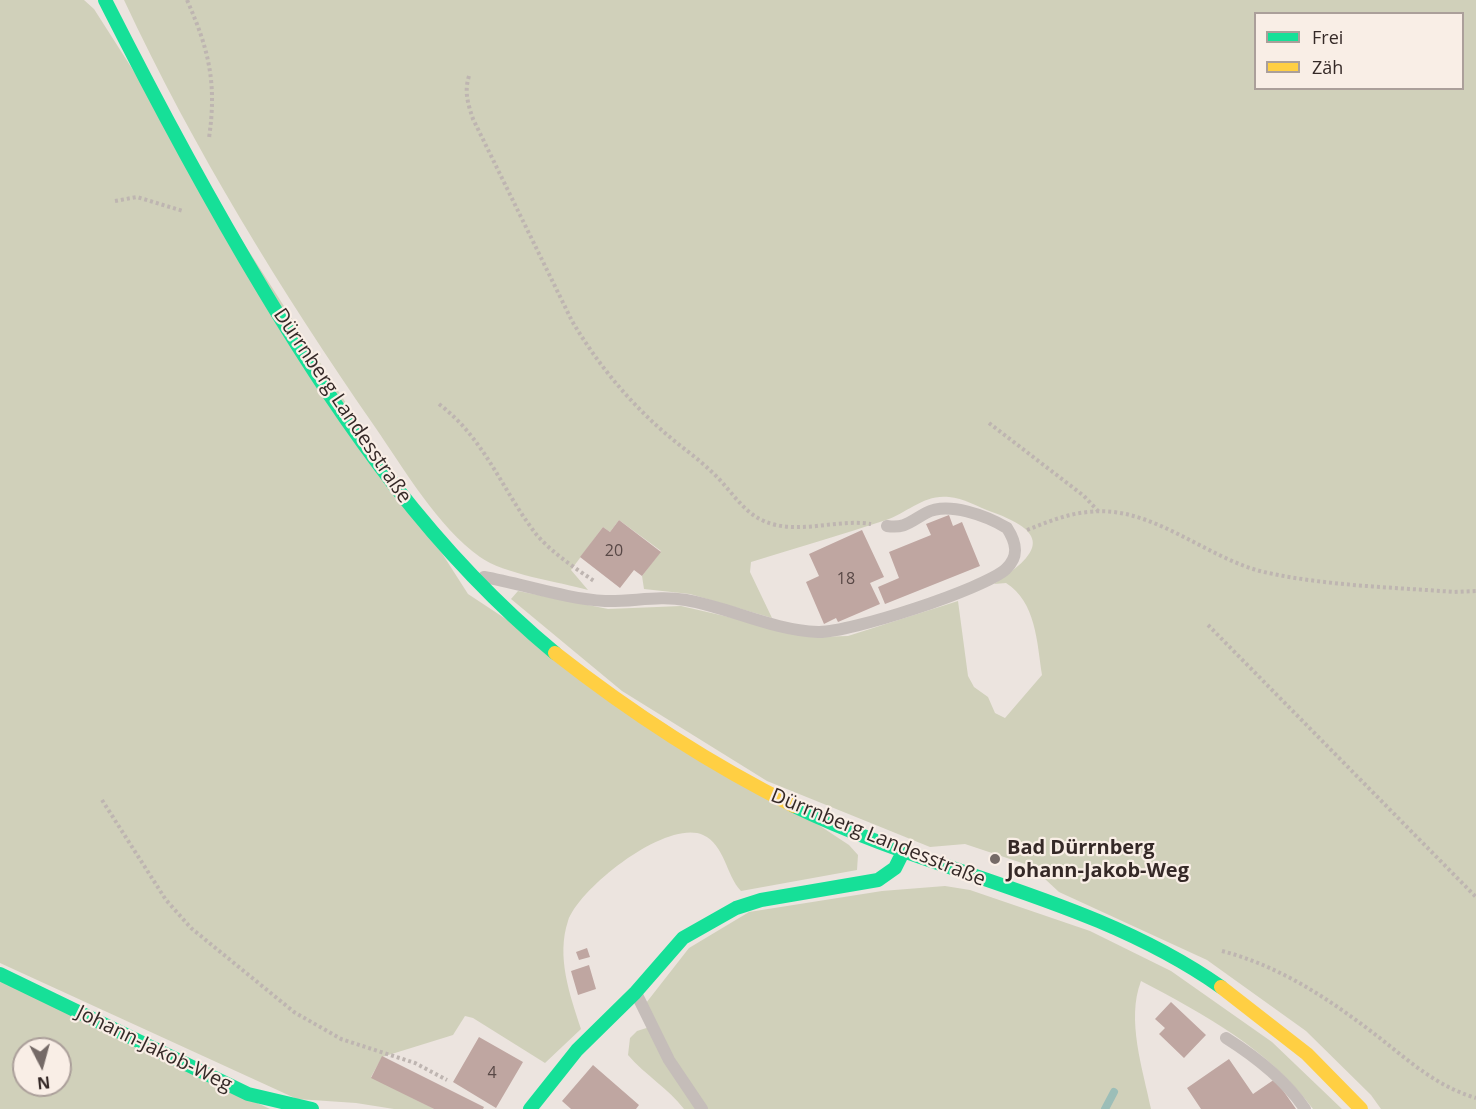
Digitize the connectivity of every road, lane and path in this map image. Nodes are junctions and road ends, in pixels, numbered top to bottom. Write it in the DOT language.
graph roads {
  1 [pos="105,0"];
  2 [pos="188,0"];
  3 [pos="469,76"];
  4 [pos="208,141"];
  5 [pos="115,201"];
  6 [pos="191,214"];
  7 [pos="440,404"];
  8 [pos="989,423"];
  9 [pos="1100,512"];
  10 [pos="887,526"];
  11 [pos="1012,537"];
  12 [pos="471,574"];
  13 [pos="1476,591"];
  14 [pos="619,600"];
  15 [pos="1208,625"];
  16 [pos="102,800"];
  17 [pos="903,852"];
  18 [pos="1476,897"];
  19 [pos="1212,948"];
  20 [pos="0,974"];
  21 [pos="635,993"];
  22 [pos="1226,1038"];
  23 [pos="447,1080"];
  24 [pos="1476,1098"];
  25 [pos="312,1109"];
  26 [pos="530,1109"];
  27 [pos="702,1109"];
  28 [pos="1305,1109"];
  29 [pos="1361,1109"];
  1 -- 12 [label="main road, Dürrnberg Landesstraße"];
  2 -- 4 [label="path"];
  3 -- 10 [label="path"];
  5 -- 6 [label="path"];
  7 -- 14 [label="path"];
  8 -- 9 [label="path"];
  9 -- 11 [label="path"];
  9 -- 13 [label="path"];
  10 -- 11 [label="lane"];
  11 -- 14 [label="lane"];
  12 -- 14 [label="lane"];
  12 -- 17 [label="main road, Dürrnberg Landesstraße"];
  15 -- 18 [label="path"];
  16 -- 23 [label="path"];
  17 -- 21 [label="main road"];
  17 -- 29 [label="main road, Dürrnberg Landesstraße"];
  19 -- 24 [label="path"];
  20 -- 25 [label="main road, Johann-Jakob-Weg"];
  21 -- 26 [label="main road"];
  21 -- 27 [label="lane"];
  22 -- 28 [label="lane"];
}
